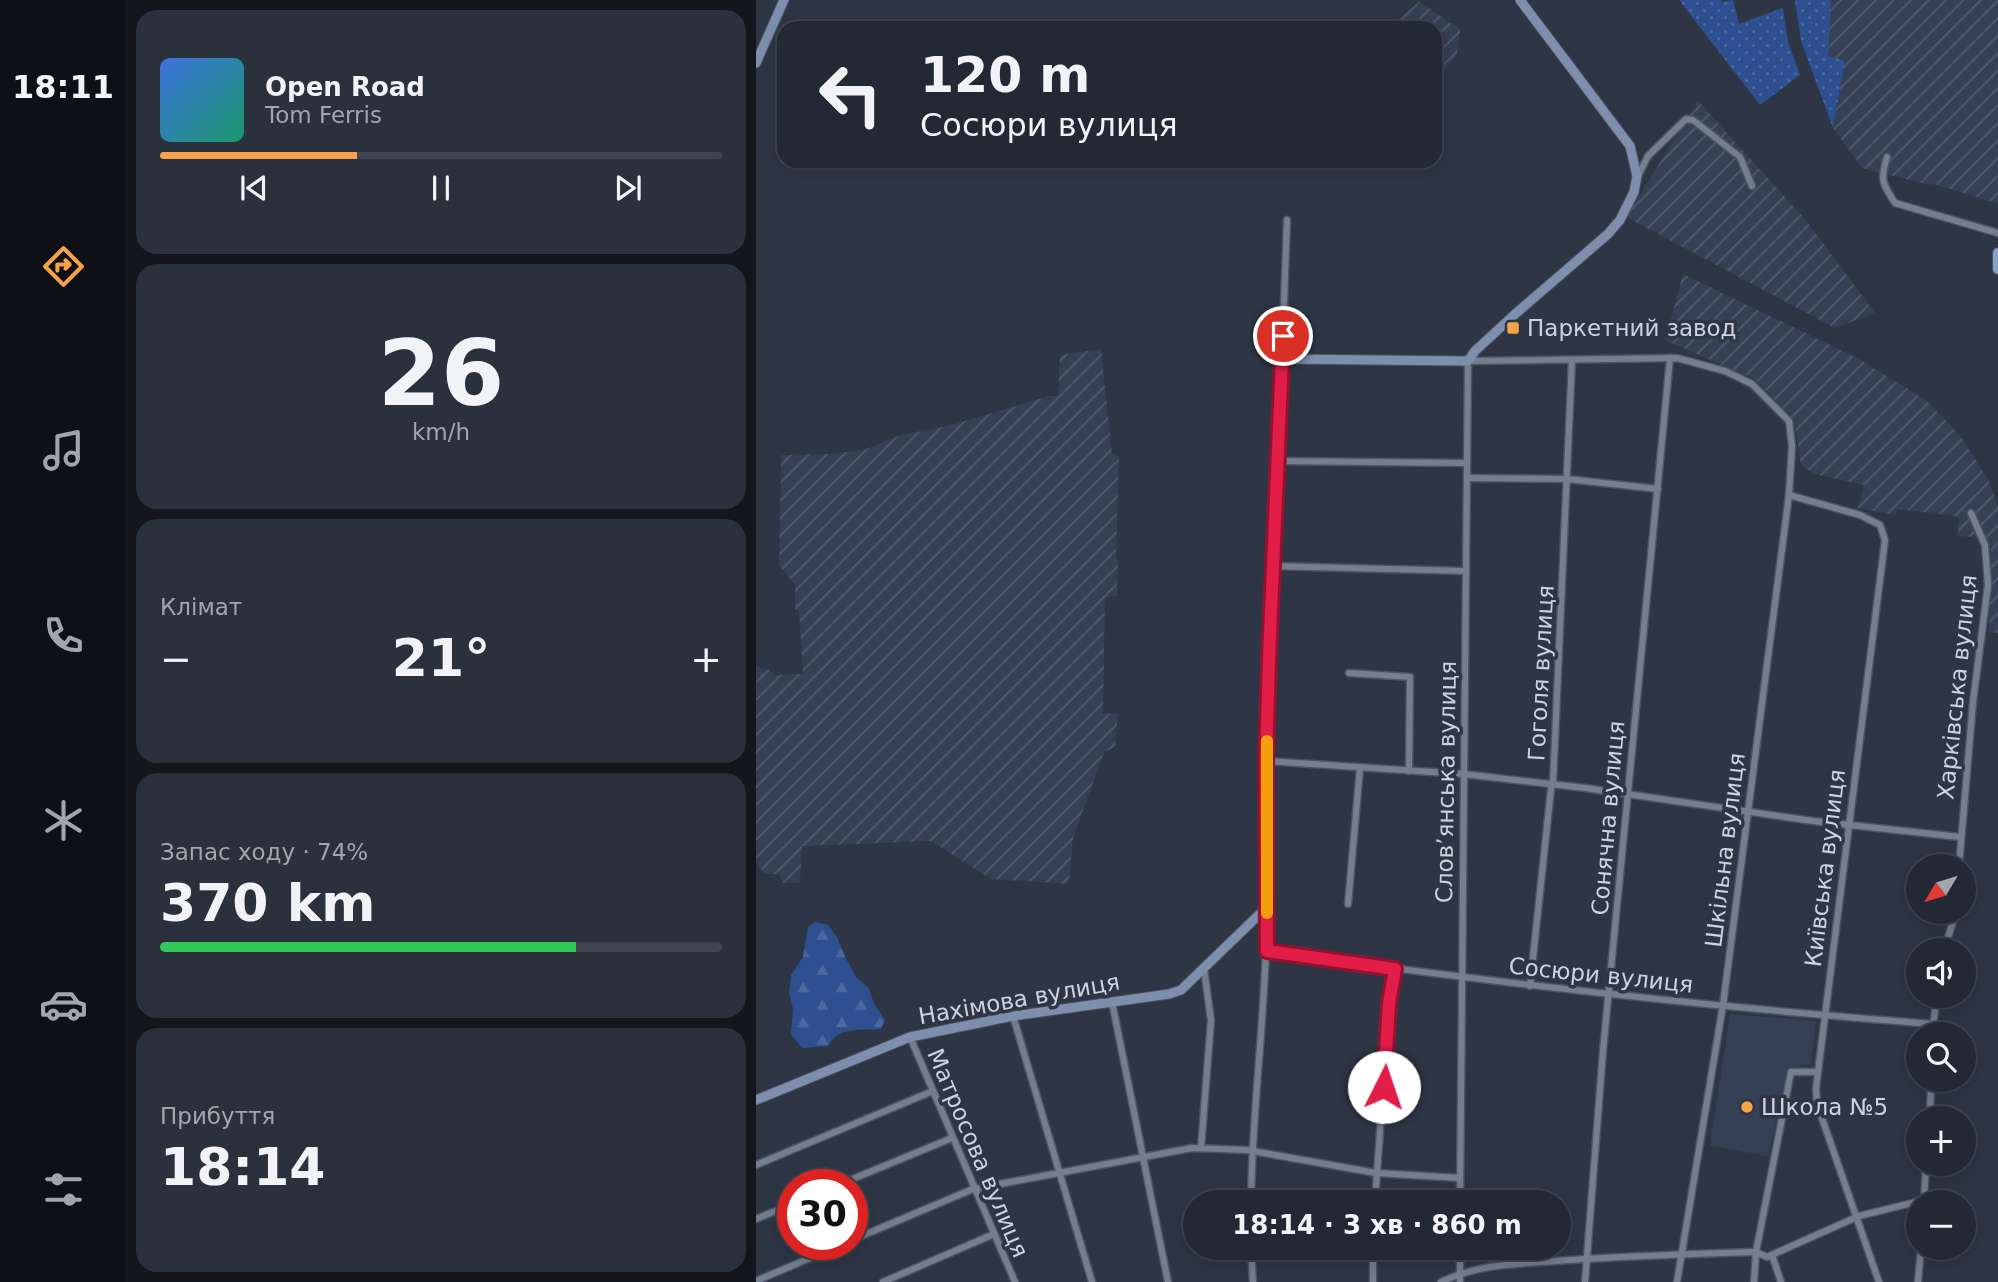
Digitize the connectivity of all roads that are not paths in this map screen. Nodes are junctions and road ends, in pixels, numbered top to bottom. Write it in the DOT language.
graph roads {
  1 [pos="784,0"];
  2 [pos="1520,0"];
  3 [pos="756,63"];
  4 [pos="1886,157"];
  5 [pos="1637,176"];
  6 [pos="1752,186"];
  7 [pos="1287,220"];
  8 [pos="1998,233"];
  9 [pos="1998,253"];
  10 [pos="1998,269"];
  11 [pos="1670,358"];
  12 [pos="1282,359"];
  13 [pos="1572,360"];
  14 [pos="1468,361"];
  15 [pos="1278,461"];
  16 [pos="1467,463"];
  17 [pos="1467,478"];
  18 [pos="1567,479"];
  19 [pos="1658,489"];
  20 [pos="1789,495"];
  21 [pos="1970,513"];
  22 [pos="1272,566"];
  23 [pos="1466,572"];
  24 [pos="1349,673"];
  25 [pos="1266,761"];
  26 [pos="1360,768"];
  27 [pos="1409,771"];
  28 [pos="1463,774"];
  29 [pos="1553,784"];
  30 [pos="1628,795"];
  31 [pos="1748,812"];
  32 [pos="1849,825"];
  33 [pos="1960,837"];
  34 [pos="1959,854"];
  35 [pos="1348,904"];
  36 [pos="1267,907"];
  37 [pos="1267,951"];
  38 [pos="1204,969"];
  39 [pos="1395,969"];
  40 [pos="1462,979"];
  41 [pos="1530,986"];
  42 [pos="1610,994"];
  43 [pos="1112,1002"];
  44 [pos="1723,1005"];
  45 [pos="1013,1016"];
  46 [pos="1824,1016"];
  47 [pos="1906,1022"];
  48 [pos="910,1037"];
  49 [pos="1818,1072"];
  50 [pos="933,1091"];
  51 [pos="756,1100"];
  52 [pos="952,1138"];
  53 [pos="1201,1148"];
  54 [pos="1252,1152"];
  55 [pos="1144,1155"];
  56 [pos="756,1166"];
  57 [pos="1376,1172"];
  58 [pos="868,1173"];
  59 [pos="1059,1173"];
  60 [pos="1460,1178"];
  61 [pos="973,1189"];
  62 [pos="1251,1190"];
  63 [pos="1375,1190"];
  64 [pos="1460,1190"];
  65 [pos="1906,1205"];
  66 [pos="777,1210"];
  67 [pos="756,1219"];
  68 [pos="1856,1219"];
  69 [pos="868,1233"];
  70 [pos="994,1234"];
  71 [pos="1756,1252"];
  72 [pos="1684,1254"];
  73 [pos="1772,1255"];
  74 [pos="1588,1258"];
  75 [pos="805,1260"];
  76 [pos="1252,1260"];
  77 [pos="1373,1260"];
  78 [pos="1460,1260"];
  79 [pos="1920,1260"];
  80 [pos="1460,1273"];
  81 [pos="756,1281"];
  82 [pos="883,1282"];
  83 [pos="1015,1282"];
  84 [pos="1092,1282"];
  85 [pos="1168,1282"];
  86 [pos="1253,1282"];
  87 [pos="1373,1282"];
  88 [pos="1441,1282"];
  89 [pos="1460,1282"];
  90 [pos="1585,1282"];
  91 [pos="1677,1282"];
  92 [pos="1754,1282"];
  93 [pos="1782,1282"];
  94 [pos="1878,1282"];
  95 [pos="1918,1282"];
  1 -- 3 [label="street"];
  2 -- 5 [label="street"];
  4 -- 8 [label="street"];
  5 -- 6 [label="street"];
  5 -- 14 [label="street"];
  7 -- 12 [label="street"];
  9 -- 10 [label="main road"];
  11 -- 13 [label="street"];
  11 -- 19 [label="street, Сонячна вулиця"];
  11 -- 20 [label="street, Шкільна вулиця"];
  12 -- 14 [label="street"];
  12 -- 15 [label="street"];
  13 -- 14 [label="street"];
  13 -- 18 [label="street, Гоголя вулиця"];
  14 -- 16 [label="street, Слов’янська вулиця"];
  15 -- 16 [label="street"];
  15 -- 22 [label="street"];
  16 -- 17 [label="street, Слов’янська вулиця"];
  17 -- 18 [label="street"];
  17 -- 23 [label="street, Слов’янська вулиця"];
  18 -- 19 [label="street"];
  18 -- 29 [label="street, Гоголя вулиця"];
  19 -- 30 [label="street, Сонячна вулиця"];
  20 -- 31 [label="street, Шкільна вулиця"];
  20 -- 32 [label="street, Київська вулиця"];
  21 -- 33 [label="street, Харківська вулиця"];
  22 -- 23 [label="street"];
  22 -- 25 [label="street"];
  23 -- 28 [label="street, Слов’янська вулиця"];
  24 -- 27 [label="street"];
  25 -- 26 [label="street"];
  25 -- 36 [label="street"];
  26 -- 27 [label="street"];
  26 -- 35 [label="street"];
  27 -- 28 [label="street"];
  28 -- 29 [label="street"];
  28 -- 40 [label="street, Слов’янська вулиця"];
  29 -- 30 [label="street"];
  29 -- 41 [label="street, Гоголя вулиця"];
  30 -- 31 [label="street"];
  30 -- 42 [label="street, Сонячна вулиця"];
  31 -- 32 [label="street"];
  31 -- 44 [label="street, Шкільна вулиця"];
  32 -- 33 [label="street"];
  32 -- 46 [label="street, Київська вулиця"];
  33 -- 34 [label="street, Харківська вулиця"];
  36 -- 37 [label="street"];
  36 -- 38 [label="street, Нахімова вулиця"];
  37 -- 39 [label="street, Сосюри вулиця"];
  37 -- 54 [label="street"];
  38 -- 43 [label="street, Нахімова вулиця"];
  38 -- 53 [label="street"];
  39 -- 40 [label="street, Сосюри вулиця"];
  39 -- 57 [label="street"];
  40 -- 41 [label="street, Сосюри вулиця"];
  40 -- 60 [label="street, Слов’янська вулиця"];
  41 -- 42 [label="street, Сосюри вулиця"];
  42 -- 44 [label="street, Сосюри вулиця"];
  42 -- 74 [label="street, Сонячна вулиця"];
  43 -- 45 [label="street, Нахімова вулиця"];
  43 -- 55 [label="street"];
  44 -- 46 [label="street, Сосюри вулиця"];
  44 -- 72 [label="street, Шкільна вулиця"];
  45 -- 48 [label="street, Нахімова вулиця"];
  45 -- 59 [label="street"];
  46 -- 47 [label="street, Сосюри вулиця"];
  46 -- 49 [label="street, Київська вулиця"];
  48 -- 50 [label="street, Матросова вулиця"];
  48 -- 51 [label="street, Нахімова вулиця"];
  49 -- 68 [label="street, Київська вулиця"];
  49 -- 71 [label="street"];
  50 -- 52 [label="street, Матросова вулиця"];
  50 -- 56 [label="street"];
  52 -- 58 [label="street"];
  52 -- 61 [label="street, Матросова вулиця"];
  53 -- 54 [label="street"];
  53 -- 55 [label="street"];
  54 -- 57 [label="street"];
  54 -- 62 [label="street"];
  55 -- 59 [label="street"];
  55 -- 85 [label="street"];
  57 -- 60 [label="street"];
  57 -- 63 [label="street"];
  59 -- 61 [label="street"];
  59 -- 84 [label="street"];
  60 -- 64 [label="street, Слов’янська вулиця"];
  61 -- 69 [label="street"];
  61 -- 70 [label="street, Матросова вулиця"];
  65 -- 68 [label="street"];
  66 -- 67 [label="street"];
  68 -- 73 [label="street"];
  68 -- 94 [label="street, Київська вулиця"];
  70 -- 82 [label="street"];
  70 -- 83 [label="street, Матросова вулиця"];
  71 -- 72 [label="street"];
  71 -- 73 [label="street"];
  71 -- 92 [label="street"];
  72 -- 74 [label="street"];
  72 -- 91 [label="street, Шкільна вулиця"];
  73 -- 93 [label="street"];
  74 -- 80 [label="street"];
  74 -- 90 [label="street, Сонячна вулиця"];
  75 -- 81 [label="street"];
  76 -- 86 [label="street"];
  77 -- 87 [label="street"];
  78 -- 80 [label="street"];
  79 -- 95 [label="street"];
  80 -- 88 [label="street"];
  80 -- 89 [label="street"];
}
